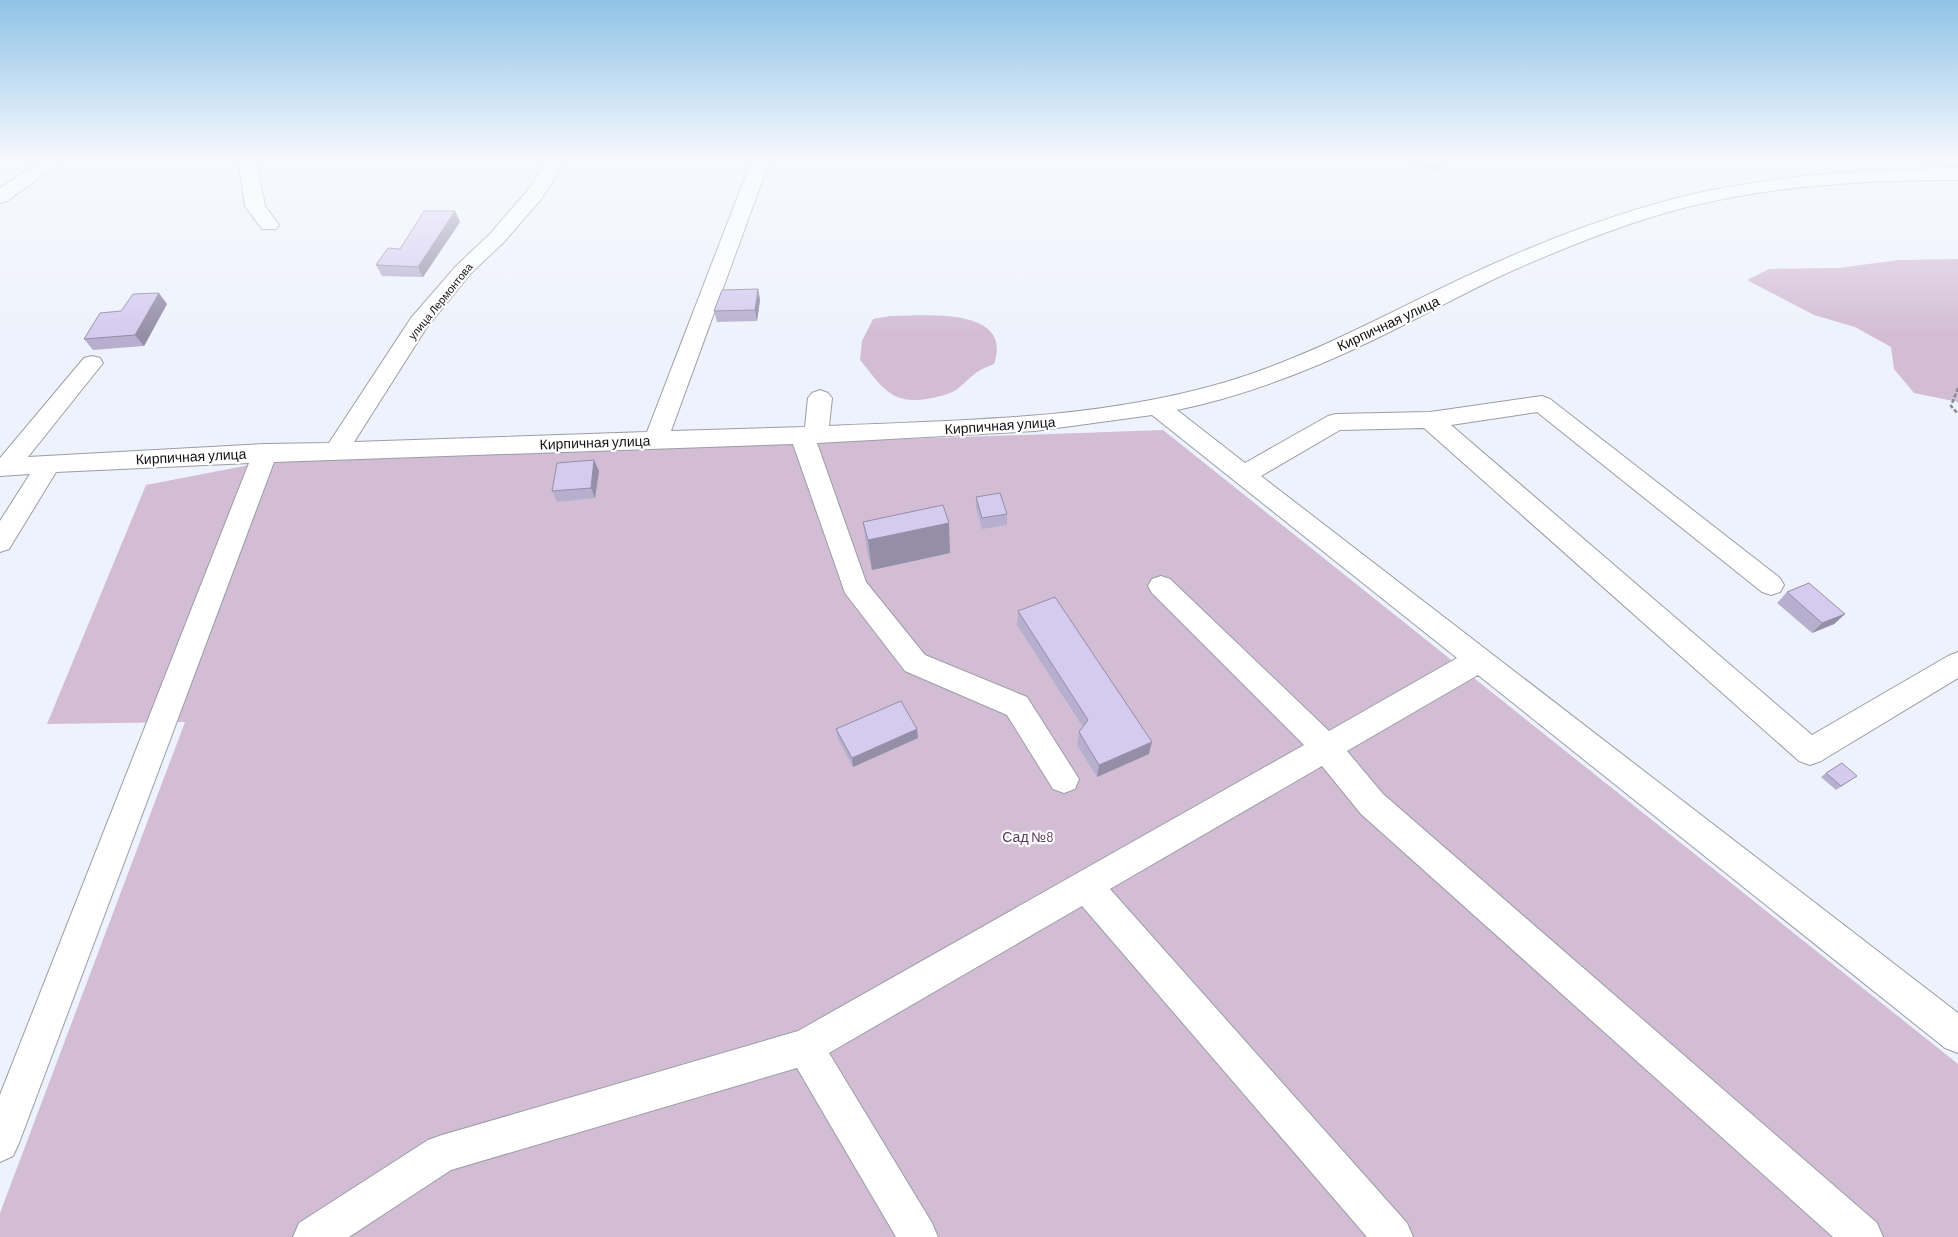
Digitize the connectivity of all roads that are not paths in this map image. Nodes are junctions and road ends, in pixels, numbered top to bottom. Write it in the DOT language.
graph roads {
  1 [pos="265,220"];
  2 [pos="513,220"];
  3 [pos="738,220"];
  4 [pos="1630,220"];
  5 [pos="269,225"];
  6 [pos="92,363"];
  7 [pos="820,398"];
  8 [pos="1156,406"];
  9 [pos="1430,420"];
  10 [pos="809,435"];
  11 [pos="656,440"];
  12 [pos="336,450"];
  13 [pos="265,452"];
  14 [pos="49,464"];
  15 [pos="3,467"];
  16 [pos="1243,475"];
  17 [pos="0,542"];
  18 [pos="1770,585"];
  19 [pos="1161,586"];
  20 [pos="1479,660"];
  21 [pos="1958,664"];
  22 [pos="1326,748"];
  23 [pos="1064,778"];
  24 [pos="1086,886"];
  25 [pos="1958,1035"];
  26 [pos="805,1047"];
  27 [pos="0,1143"];
  28 [pos="313,1237"];
  29 [pos="918,1237"];
  30 [pos="1393,1237"];
  31 [pos="1863,1237"];
  1 -- 5 [label="street"];
  2 -- 12 [label="street, улица Лермонтова"];
  3 -- 11 [label="street"];
  4 -- 8 [label="street, Кирпичная улица"];
  6 -- 15 [label="street"];
  7 -- 10 [label="street"];
  8 -- 10 [label="street, Кирпичная улица"];
  8 -- 16 [label="street"];
  9 -- 16 [label="street"];
  9 -- 18 [label="street"];
  9 -- 21 [label="street"];
  10 -- 11 [label="street, Кирпичная улица"];
  10 -- 23 [label="street"];
  11 -- 12 [label="street, Кирпичная улица"];
  12 -- 13 [label="street, Кирпичная улица"];
  13 -- 14 [label="street, Кирпичная улица"];
  13 -- 27 [label="street"];
  14 -- 15 [label="street, Кирпичная улица"];
  14 -- 17 [label="street"];
  16 -- 20 [label="street"];
  19 -- 22 [label="street"];
  20 -- 22 [label="street"];
  20 -- 25 [label="street"];
  22 -- 24 [label="street"];
  22 -- 31 [label="street"];
  24 -- 26 [label="street"];
  24 -- 30 [label="street"];
  26 -- 28 [label="street"];
  26 -- 29 [label="street"];
}
